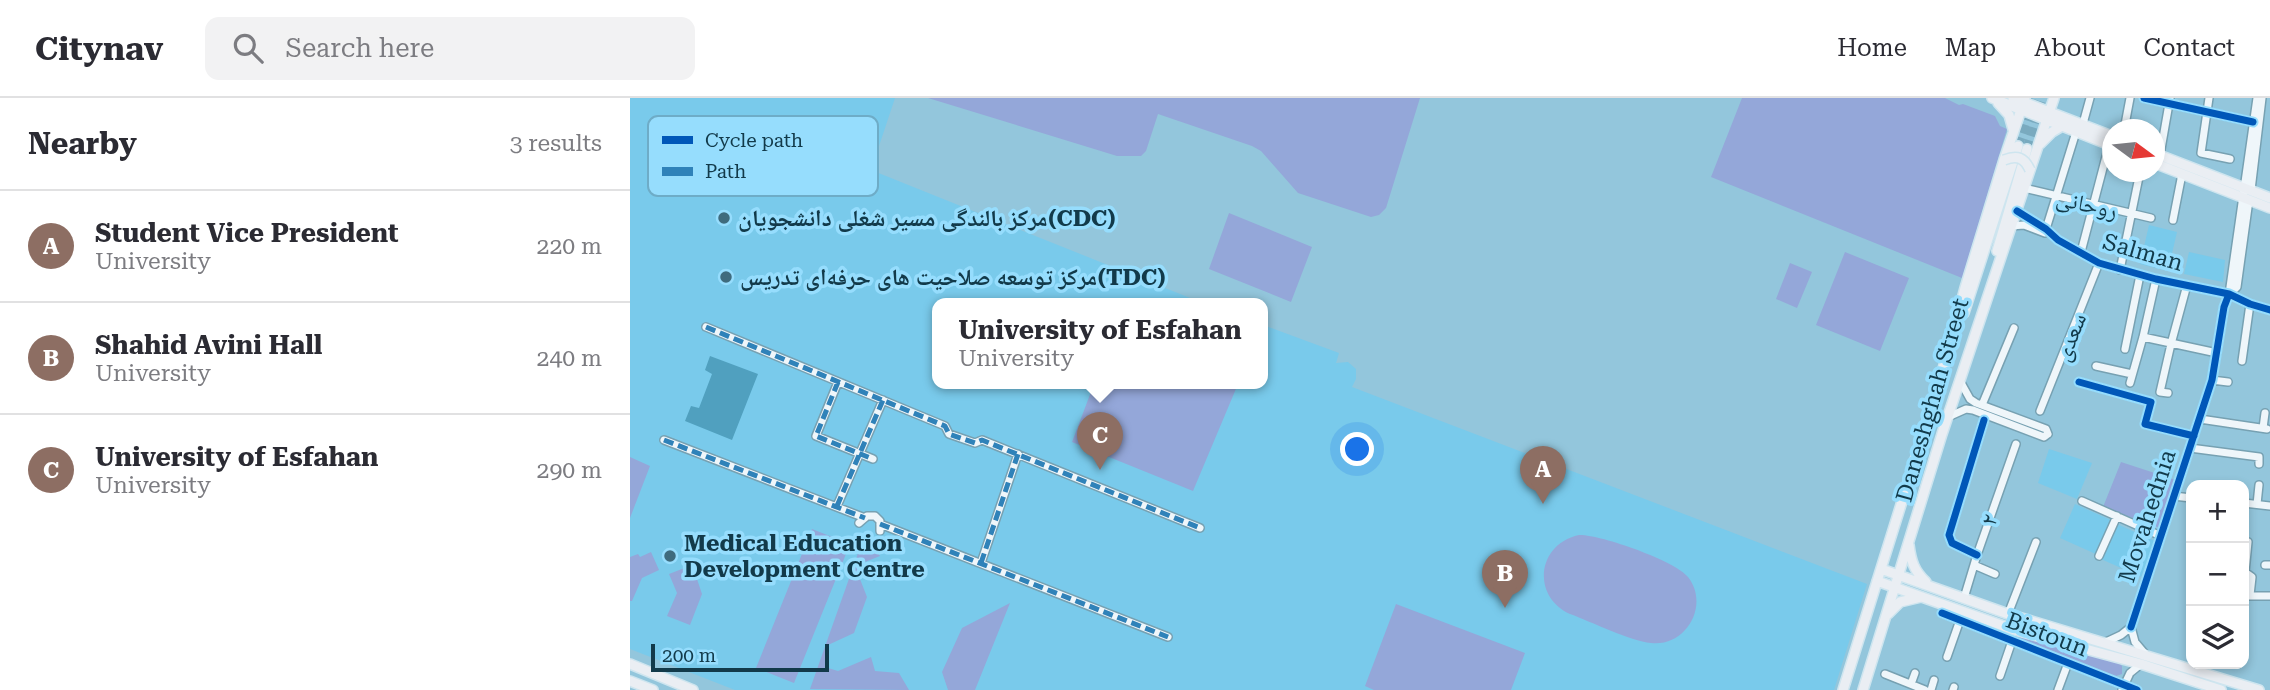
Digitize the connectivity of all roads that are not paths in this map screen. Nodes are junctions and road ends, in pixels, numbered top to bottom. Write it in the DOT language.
graph roads {
  1 [pos="2013,98"];
  2 [pos="2055,98"];
  3 [pos="2090,98"];
  4 [pos="2130,98"];
  5 [pos="2144,98"];
  6 [pos="2209,98"];
  7 [pos="2257,98"];
  8 [pos="2262,98"];
  9 [pos="1993,99"];
  10 [pos="2170,101"];
  11 [pos="2023,104"];
  12 [pos="2207,112"];
  13 [pos="2057,119"];
  14 [pos="2126,119"];
  15 [pos="2165,121"];
  16 [pos="2253,122"];
  17 [pos="2082,125"];
  18 [pos="2013,132"];
  19 [pos="2102,137"];
  20 [pos="2037,148"];
  21 [pos="2230,159"];
  22 [pos="2004,160"];
  23 [pos="2165,161"];
  24 [pos="2165,163"];
  25 [pos="2030,170"];
  26 [pos="2182,174"];
  27 [pos="2102,176"];
  28 [pos="2138,182"];
  29 [pos="2024,188"];
  30 [pos="2246,193"];
  31 [pos="2056,197"];
  32 [pos="2270,198"];
  33 [pos="2094,205"];
  34 [pos="2270,208"];
  35 [pos="2017,211"];
  36 [pos="2131,214"];
  37 [pos="2151,218"];
  38 [pos="2173,220"];
  39 [pos="2025,221"];
  40 [pos="2011,226"];
  41 [pos="2046,229"];
  42 [pos="2058,240"];
  43 [pos="2081,252"];
  44 [pos="2099,263"];
  45 [pos="2120,270"];
  46 [pos="2140,275"];
  47 [pos="2156,279"];
  48 [pos="2187,285"];
  49 [pos="2229,294"];
  50 [pos="2250,304"];
  51 [pos="2270,310"];
  52 [pos="706,327"];
  53 [pos="2014,328"];
  54 [pos="2143,337"];
  55 [pos="2171,344"];
  56 [pos="2125,349"];
  57 [pos="2217,353"];
  58 [pos="2242,361"];
  59 [pos="2096,366"];
  60 [pos="2132,374"];
  61 [pos="1940,380"];
  62 [pos="2212,380"];
  63 [pos="1960,381"];
  64 [pos="838,382"];
  65 [pos="2079,382"];
  66 [pos="2228,382"];
  67 [pos="2130,383"];
  68 [pos="2168,393"];
  69 [pos="883,400"];
  70 [pos="1982,405"];
  71 [pos="2040,411"];
  72 [pos="2265,413"];
  73 [pos="1948,417"];
  74 [pos="2200,419"];
  75 [pos="1984,420"];
  76 [pos="2194,436"];
  77 [pos="664,440"];
  78 [pos="2016,444"];
  79 [pos="2190,448"];
  80 [pos="860,453"];
  81 [pos="1018,454"];
  82 [pos="873,459"];
  83 [pos="2259,464"];
  84 [pos="2259,485"];
  85 [pos="2174,496"];
  86 [pos="2186,497"];
  87 [pos="2082,501"];
  88 [pos="2249,503"];
  89 [pos="2257,504"];
  90 [pos="836,506"];
  91 [pos="2270,506"];
  92 [pos="2117,516"];
  93 [pos="1200,528"];
  94 [pos="2161,536"];
  95 [pos="2036,542"];
  96 [pos="1908,543"];
  97 [pos="1977,555"];
  98 [pos="2099,556"];
  99 [pos="981,564"];
  100 [pos="1974,565"];
  101 [pos="1881,569"];
  102 [pos="1995,574"];
  103 [pos="1899,575"];
  104 [pos="1877,581"];
  105 [pos="1930,585"];
  106 [pos="1895,587"];
  107 [pos="2249,595"];
  108 [pos="2270,596"];
  109 [pos="1926,597"];
  110 [pos="1964,598"];
  111 [pos="1942,613"];
  112 [pos="2008,614"];
  113 [pos="1887,615"];
  114 [pos="1960,620"];
  115 [pos="2131,627"];
  116 [pos="2013,629"];
  117 [pos="2075,633"];
  118 [pos="1168,637"];
  119 [pos="2012,640"];
  120 [pos="2106,642"];
  121 [pos="2146,655"];
  122 [pos="1947,657"];
  123 [pos="2122,659"];
  124 [pos="2068,663"];
  125 [pos="630,664"];
  126 [pos="2141,664"];
  127 [pos="2186,664"];
  128 [pos="2207,669"];
  129 [pos="1915,673"];
  130 [pos="1885,674"];
  131 [pos="2000,677"];
  132 [pos="1934,680"];
  133 [pos="630,681"];
  134 [pos="1911,684"];
  135 [pos="2123,687"];
  136 [pos="2248,688"];
  137 [pos="2217,689"];
  138 [pos="653,690"];
  139 [pos="693,690"];
  140 [pos="1843,690"];
  141 [pos="1863,690"];
  142 [pos="1928,690"];
  143 [pos="2058,690"];
  144 [pos="2137,690"];
  145 [pos="2230,690"];
  146 [pos="2259,690"];
  1 -- 11 [label="main road"];
  2 -- 13 [label="main road, Daneshghah Street"];
  2 -- 13 [label="main road"];
  3 -- 17 [label="street"];
  4 -- 14 [label="street"];
  5 -- 10 [label="street"];
  6 -- 12 [label="street"];
  7 -- 16 [label="street"];
  8 -- 30 [label="street"];
  9 -- 11 [label="main road"];
  9 -- 18 [label="main road"];
  10 -- 12 [label="street"];
  10 -- 15 [label="street"];
  11 -- 13 [label="main road"];
  11 -- 18 [label="main road, Daneshghah Street"];
  12 -- 16 [label="street"];
  12 -- 21 [label="street"];
  13 -- 17 [label="main road"];
  13 -- 20 [label="main road, Daneshghah Street"];
  13 -- 20 [label="main road"];
  16 -- 30 [label="street"];
  17 -- 19 [label="main road"];
  17 -- 31 [label="street"];
  18 -- 22 [label="main road, Daneshghah Street"];
  20 -- 25 [label="main road, Daneshghah Street"];
  22 -- 25 [label="main road, bridge"];
  22 -- 61 [label="main road, Daneshghah Street"];
  23 -- 30 [label="main road"];
  24 -- 26 [label="main road"];
  25 -- 29 [label="main road, Daneshghah Street"];
  26 -- 30 [label="main road"];
  26 -- 38 [label="street"];
  27 -- 33 [label="street"];
  28 -- 36 [label="street"];
  29 -- 31 [label="street, روحانی"];
  29 -- 35 [label="main road, Daneshghah Street"];
  30 -- 32 [label="main road"];
  30 -- 34 [label="main road"];
  30 -- 49 [label="street, Movahednia"];
  31 -- 33 [label="street, روحانی"];
  31 -- 41 [label="street"];
  33 -- 36 [label="street, روحانی"];
  33 -- 43 [label="street"];
  35 -- 39 [label="street, Salman"];
  35 -- 40 [label="main road, Daneshghah Street"];
  36 -- 37 [label="street, روحانی"];
  36 -- 45 [label="street"];
  39 -- 40 [label="street"];
  39 -- 41 [label="street, Salman"];
  39 -- 42 [label="street"];
  40 -- 63 [label="main road, Daneshghah Street"];
  41 -- 42 [label="street, Salman"];
  42 -- 43 [label="street, Salman"];
  43 -- 44 [label="street, Salman"];
  44 -- 45 [label="street, Salman"];
  44 -- 71 [label="street, سعدی"];
  45 -- 46 [label="street, Salman"];
  46 -- 47 [label="street, Salman"];
  46 -- 56 [label="street"];
  47 -- 48 [label="street, Salman"];
  47 -- 54 [label="street"];
  48 -- 49 [label="street, Salman"];
  48 -- 55 [label="street"];
  49 -- 50 [label="street, Salman"];
  49 -- 57 [label="street, Movahednia"];
  50 -- 51 [label="street, Salman"];
  50 -- 58 [label="street"];
  52 -- 64 [label="street"];
  53 -- 70 [label="street"];
  54 -- 55 [label="street"];
  54 -- 60 [label="street"];
  55 -- 57 [label="street"];
  55 -- 68 [label="street"];
  57 -- 62 [label="street, Movahednia"];
  59 -- 60 [label="street"];
  60 -- 67 [label="street"];
  61 -- 63 [label="main road"];
  61 -- 101 [label="main road, Daneshghah Street"];
  62 -- 66 [label="street"];
  62 -- 74 [label="street, Movahednia"];
  63 -- 70 [label="street"];
  63 -- 73 [label="main road, Daneshghah Street"];
  64 -- 69 [label="street"];
  64 -- 80 [label="street"];
  65 -- 76 [label="street"];
  69 -- 80 [label="street"];
  69 -- 81 [label="street"];
  70 -- 73 [label="street"];
  72 -- 74 [label="street"];
  73 -- 96 [label="main road, Daneshghah Street"];
  74 -- 76 [label="street, Movahednia"];
  75 -- 97 [label="street"];
  76 -- 79 [label="street, Movahednia"];
  77 -- 90 [label="street"];
  78 -- 97 [label="street, ۲"];
  79 -- 83 [label="street"];
  79 -- 85 [label="street, Movahednia"];
  80 -- 82 [label="street"];
  80 -- 90 [label="street"];
  81 -- 93 [label="street"];
  81 -- 99 [label="street"];
  84 -- 89 [label="street"];
  85 -- 86 [label="street"];
  85 -- 94 [label="street, Movahednia"];
  87 -- 92 [label="street"];
  88 -- 89 [label="street"];
  89 -- 91 [label="street"];
  90 -- 99 [label="street"];
  92 -- 94 [label="street"];
  92 -- 98 [label="street"];
  94 -- 115 [label="street, Movahednia"];
  95 -- 112 [label="street"];
  96 -- 103 [label="main road, Daneshghah Street"];
  96 -- 105 [label="main road"];
  97 -- 100 [label="street, ۲"];
  99 -- 118 [label="street"];
  100 -- 102 [label="street"];
  100 -- 110 [label="street, ۲"];
  101 -- 103 [label="main road"];
  101 -- 104 [label="main road, Daneshghah Street"];
  103 -- 105 [label="main road"];
  103 -- 106 [label="main road, Daneshghah Street"];
  104 -- 106 [label="main road"];
  104 -- 140 [label="main road, Daneshghah Street"];
  105 -- 110 [label="main road"];
  106 -- 109 [label="main road"];
  106 -- 113 [label="main road"];
  107 -- 108 [label="street"];
  109 -- 113 [label="main road"];
  109 -- 116 [label="main road"];
  110 -- 112 [label="main road"];
  111 -- 114 [label="street, Bistoun"];
  112 -- 117 [label="main road"];
  113 -- 141 [label="main road"];
  114 -- 119 [label="street, Bistoun"];
  114 -- 122 [label="street"];
  115 -- 120 [label="street"];
  115 -- 121 [label="street"];
  116 -- 117 [label="main road"];
  116 -- 123 [label="main road"];
  117 -- 120 [label="main road"];
  119 -- 124 [label="street, Bistoun"];
  119 -- 131 [label="street"];
  120 -- 121 [label="main road"];
  121 -- 127 [label="main road"];
  123 -- 126 [label="main road"];
  123 -- 135 [label="street"];
  124 -- 135 [label="street, Bistoun"];
  124 -- 143 [label="street"];
  125 -- 139 [label="main road"];
  126 -- 135 [label="street"];
  126 -- 137 [label="main road"];
  128 -- 136 [label="main road"];
  129 -- 134 [label="street"];
  130 -- 134 [label="street"];
  132 -- 142 [label="street"];
  133 -- 138 [label="main road"];
  134 -- 142 [label="street"];
  135 -- 144 [label="street, Bistoun"];
  136 -- 146 [label="main road"];
  137 -- 145 [label="main road"];
}
